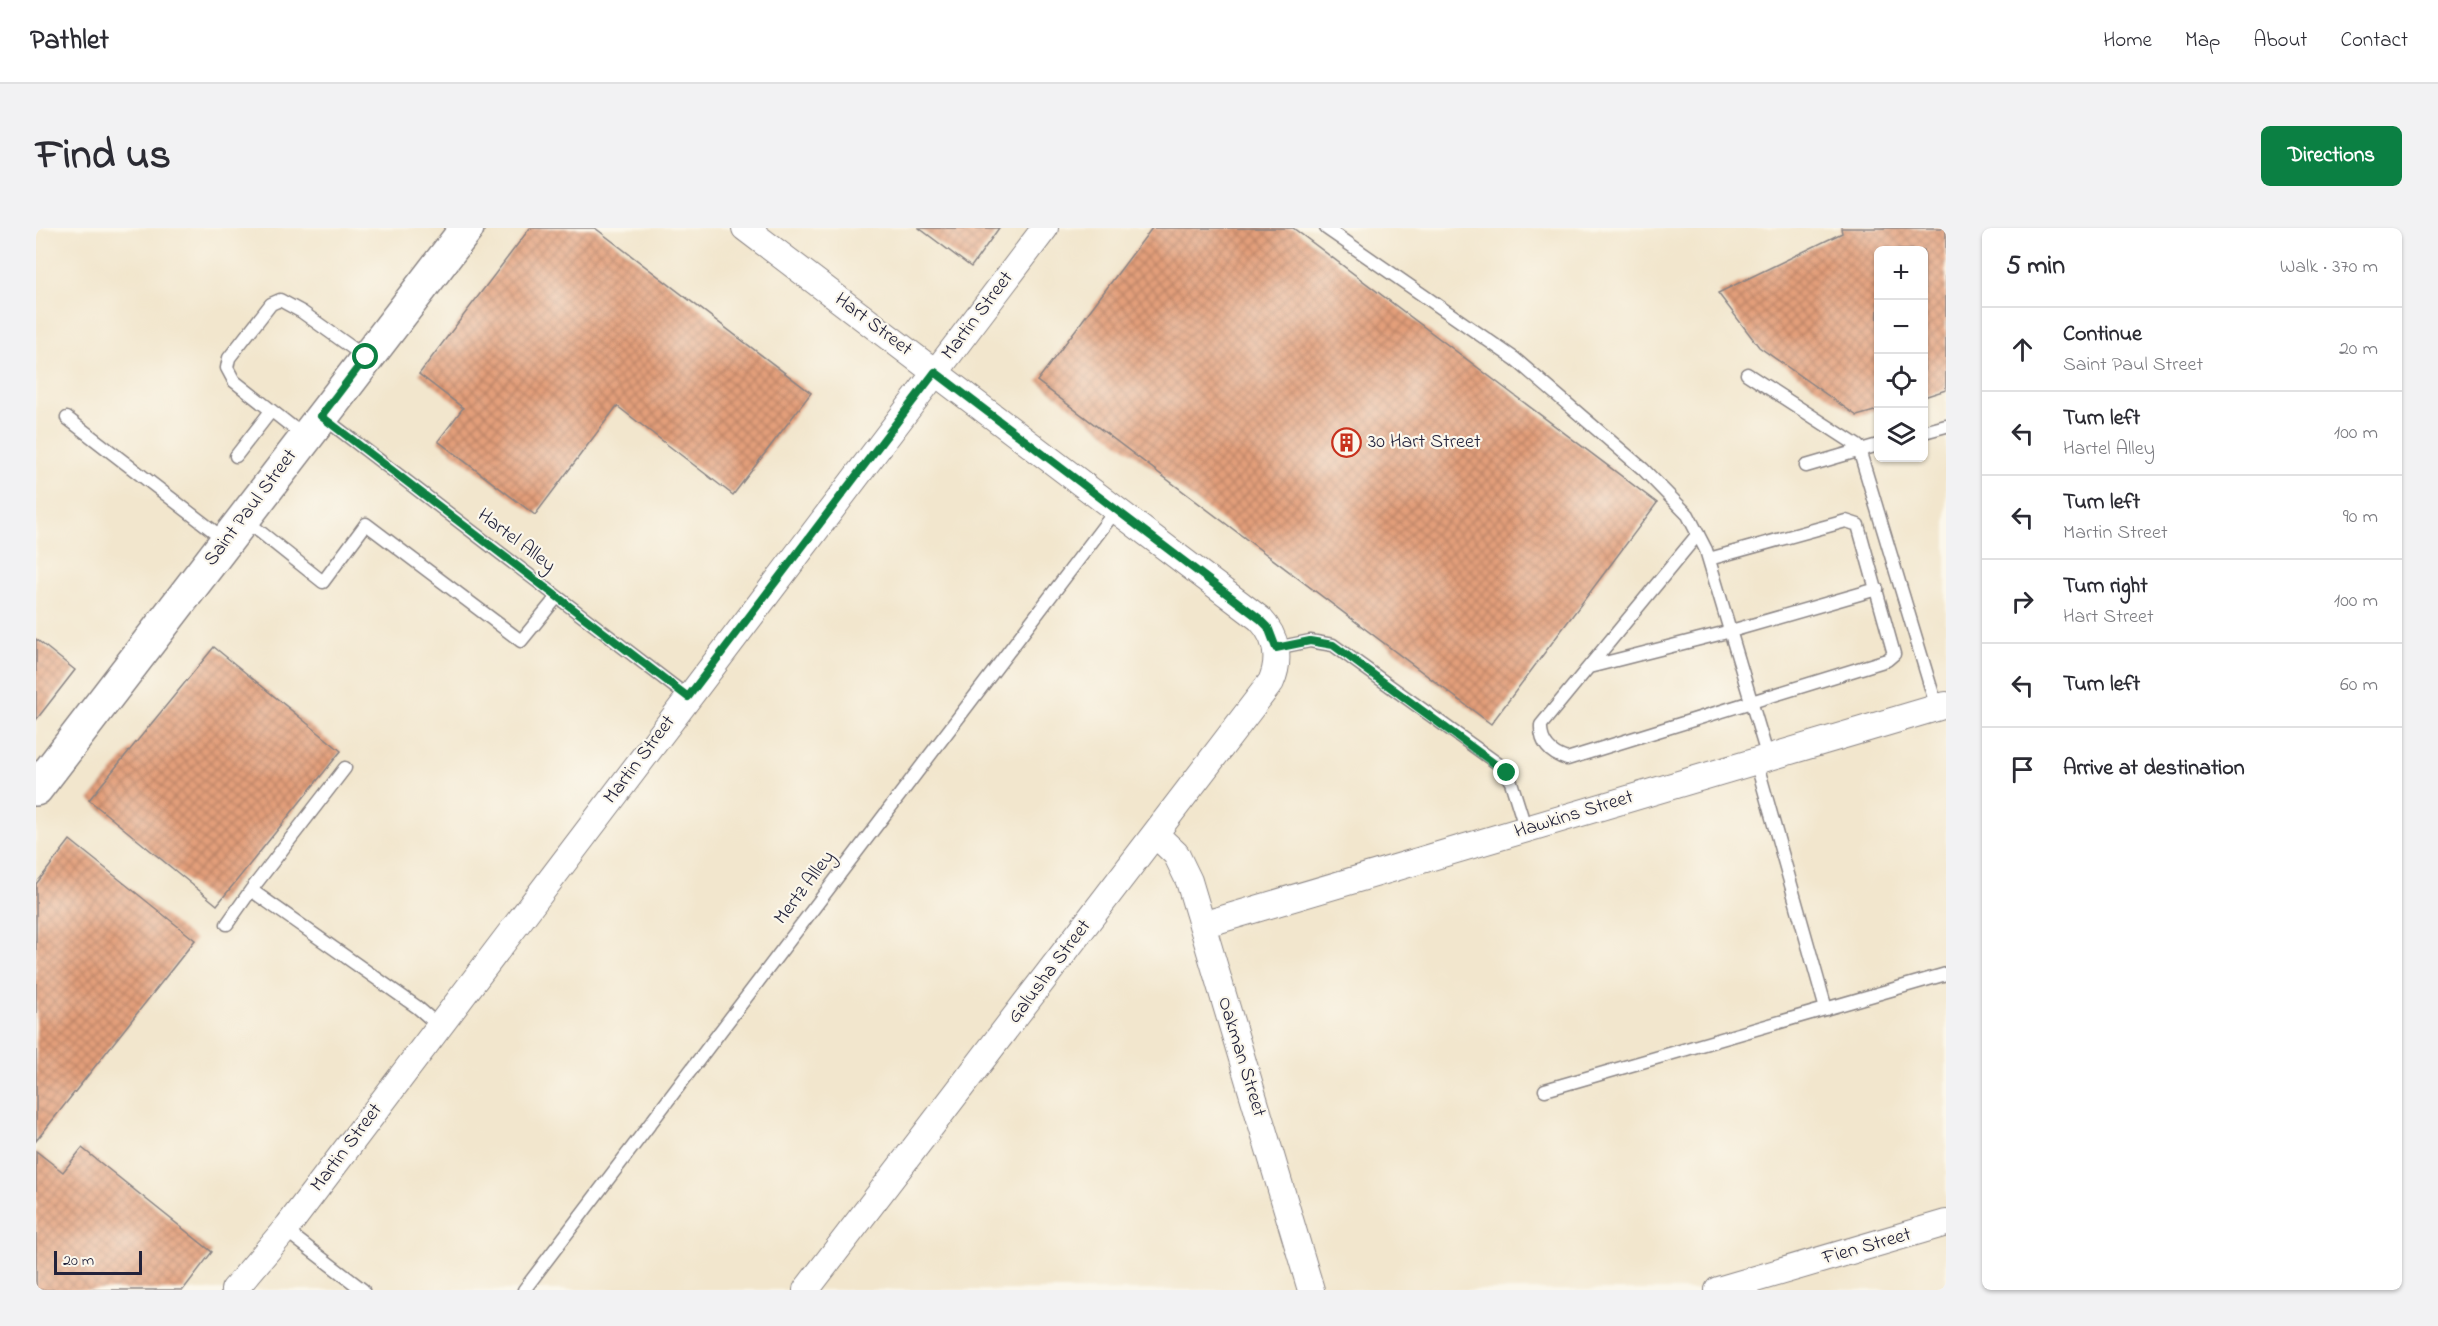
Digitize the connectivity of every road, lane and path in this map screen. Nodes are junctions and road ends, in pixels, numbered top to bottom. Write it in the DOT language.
graph roads {
  1 [pos="467,228"];
  2 [pos="745,228"];
  3 [pos="1045,228"];
  4 [pos="1326,228"];
  5 [pos="366,357"];
  6 [pos="935,372"];
  7 [pos="1747,374"];
  8 [pos="271,411"];
  9 [pos="67,418"];
  10 [pos="313,426"];
  11 [pos="1946,426"];
  12 [pos="1928,431"];
  13 [pos="1874,446"];
  14 [pos="1860,450"];
  15 [pos="236,456"];
  16 [pos="1806,466"];
  17 [pos="1116,510"];
  18 [pos="235,530"];
  19 [pos="1698,534"];
  20 [pos="1709,559"];
  21 [pos="1877,589"];
  22 [pos="557,597"];
  23 [pos="1731,631"];
  24 [pos="1276,648"];
  25 [pos="1589,667"];
  26 [pos="688,697"];
  27 [pos="1751,700"];
  28 [pos="1941,706"];
  29 [pos="1762,760"];
  30 [pos="345,768"];
  31 [pos="36,789"];
  32 [pos="1526,830"];
  33 [pos="1155,834"];
  34 [pos="251,890"];
  35 [pos="227,924"];
  36 [pos="1202,925"];
  37 [pos="1946,975"];
  38 [pos="1826,1009"];
  39 [pos="439,1026"];
  40 [pos="1545,1090"];
  41 [pos="1946,1223"];
  42 [pos="285,1230"];
  43 [pos="236,1289"];
  44 [pos="363,1290"];
  45 [pos="524,1290"];
  46 [pos="806,1290"];
  47 [pos="1311,1290"];
  48 [pos="1718,1290"];
  1 -- 5 [label="main road, Saint Paul Street"];
  2 -- 6 [label="street, Hart Street"];
  3 -- 6 [label="street, Martin Street"];
  4 -- 19 [label="lane"];
  5 -- 8 [label="lane, Hartel Alley"];
  5 -- 10 [label="main road, Saint Paul Street"];
  6 -- 17 [label="street, Hart Street"];
  6 -- 26 [label="street, Martin Street"];
  7 -- 14 [label="lane"];
  8 -- 10 [label="lane, Hartel Alley"];
  8 -- 15 [label="lane"];
  9 -- 18 [label="lane"];
  10 -- 18 [label="main road, Saint Paul Street"];
  10 -- 22 [label="lane, Hartel Alley"];
  11 -- 12 [label="lane"];
  13 -- 14 [label="lane"];
  14 -- 16 [label="lane"];
  14 -- 28 [label="lane"];
  17 -- 24 [label="street, Hart Street"];
  17 -- 45 [label="lane, Mertz Alley"];
  18 -- 22 [label="lane"];
  18 -- 31 [label="main road, Saint Paul Street"];
  19 -- 20 [label="lane"];
  19 -- 25 [label="lane"];
  20 -- 21 [label="lane"];
  20 -- 23 [label="lane"];
  21 -- 23 [label="lane"];
  21 -- 27 [label="lane"];
  22 -- 26 [label="lane, Hartel Alley"];
  23 -- 25 [label="lane"];
  23 -- 27 [label="lane"];
  24 -- 32 [label="lane"];
  24 -- 33 [label="street, Galusha Street"];
  25 -- 27 [label="lane"];
  26 -- 39 [label="street, Martin Street"];
  27 -- 29 [label="lane"];
  28 -- 29 [label="street, Hawkins Street"];
  29 -- 32 [label="street, Hawkins Street"];
  29 -- 38 [label="lane"];
  30 -- 34 [label="lane"];
  32 -- 36 [label="street, Hawkins Street"];
  33 -- 36 [label="street, Oakman Street"];
  33 -- 46 [label="street, Galusha Street"];
  34 -- 35 [label="lane"];
  34 -- 39 [label="lane"];
  36 -- 47 [label="street, Oakman Street"];
  37 -- 38 [label="lane"];
  38 -- 40 [label="lane"];
  39 -- 42 [label="street, Martin Street"];
  41 -- 48 [label="street, Fien Street"];
  42 -- 43 [label="street, Martin Street"];
  42 -- 44 [label="lane"];
}
